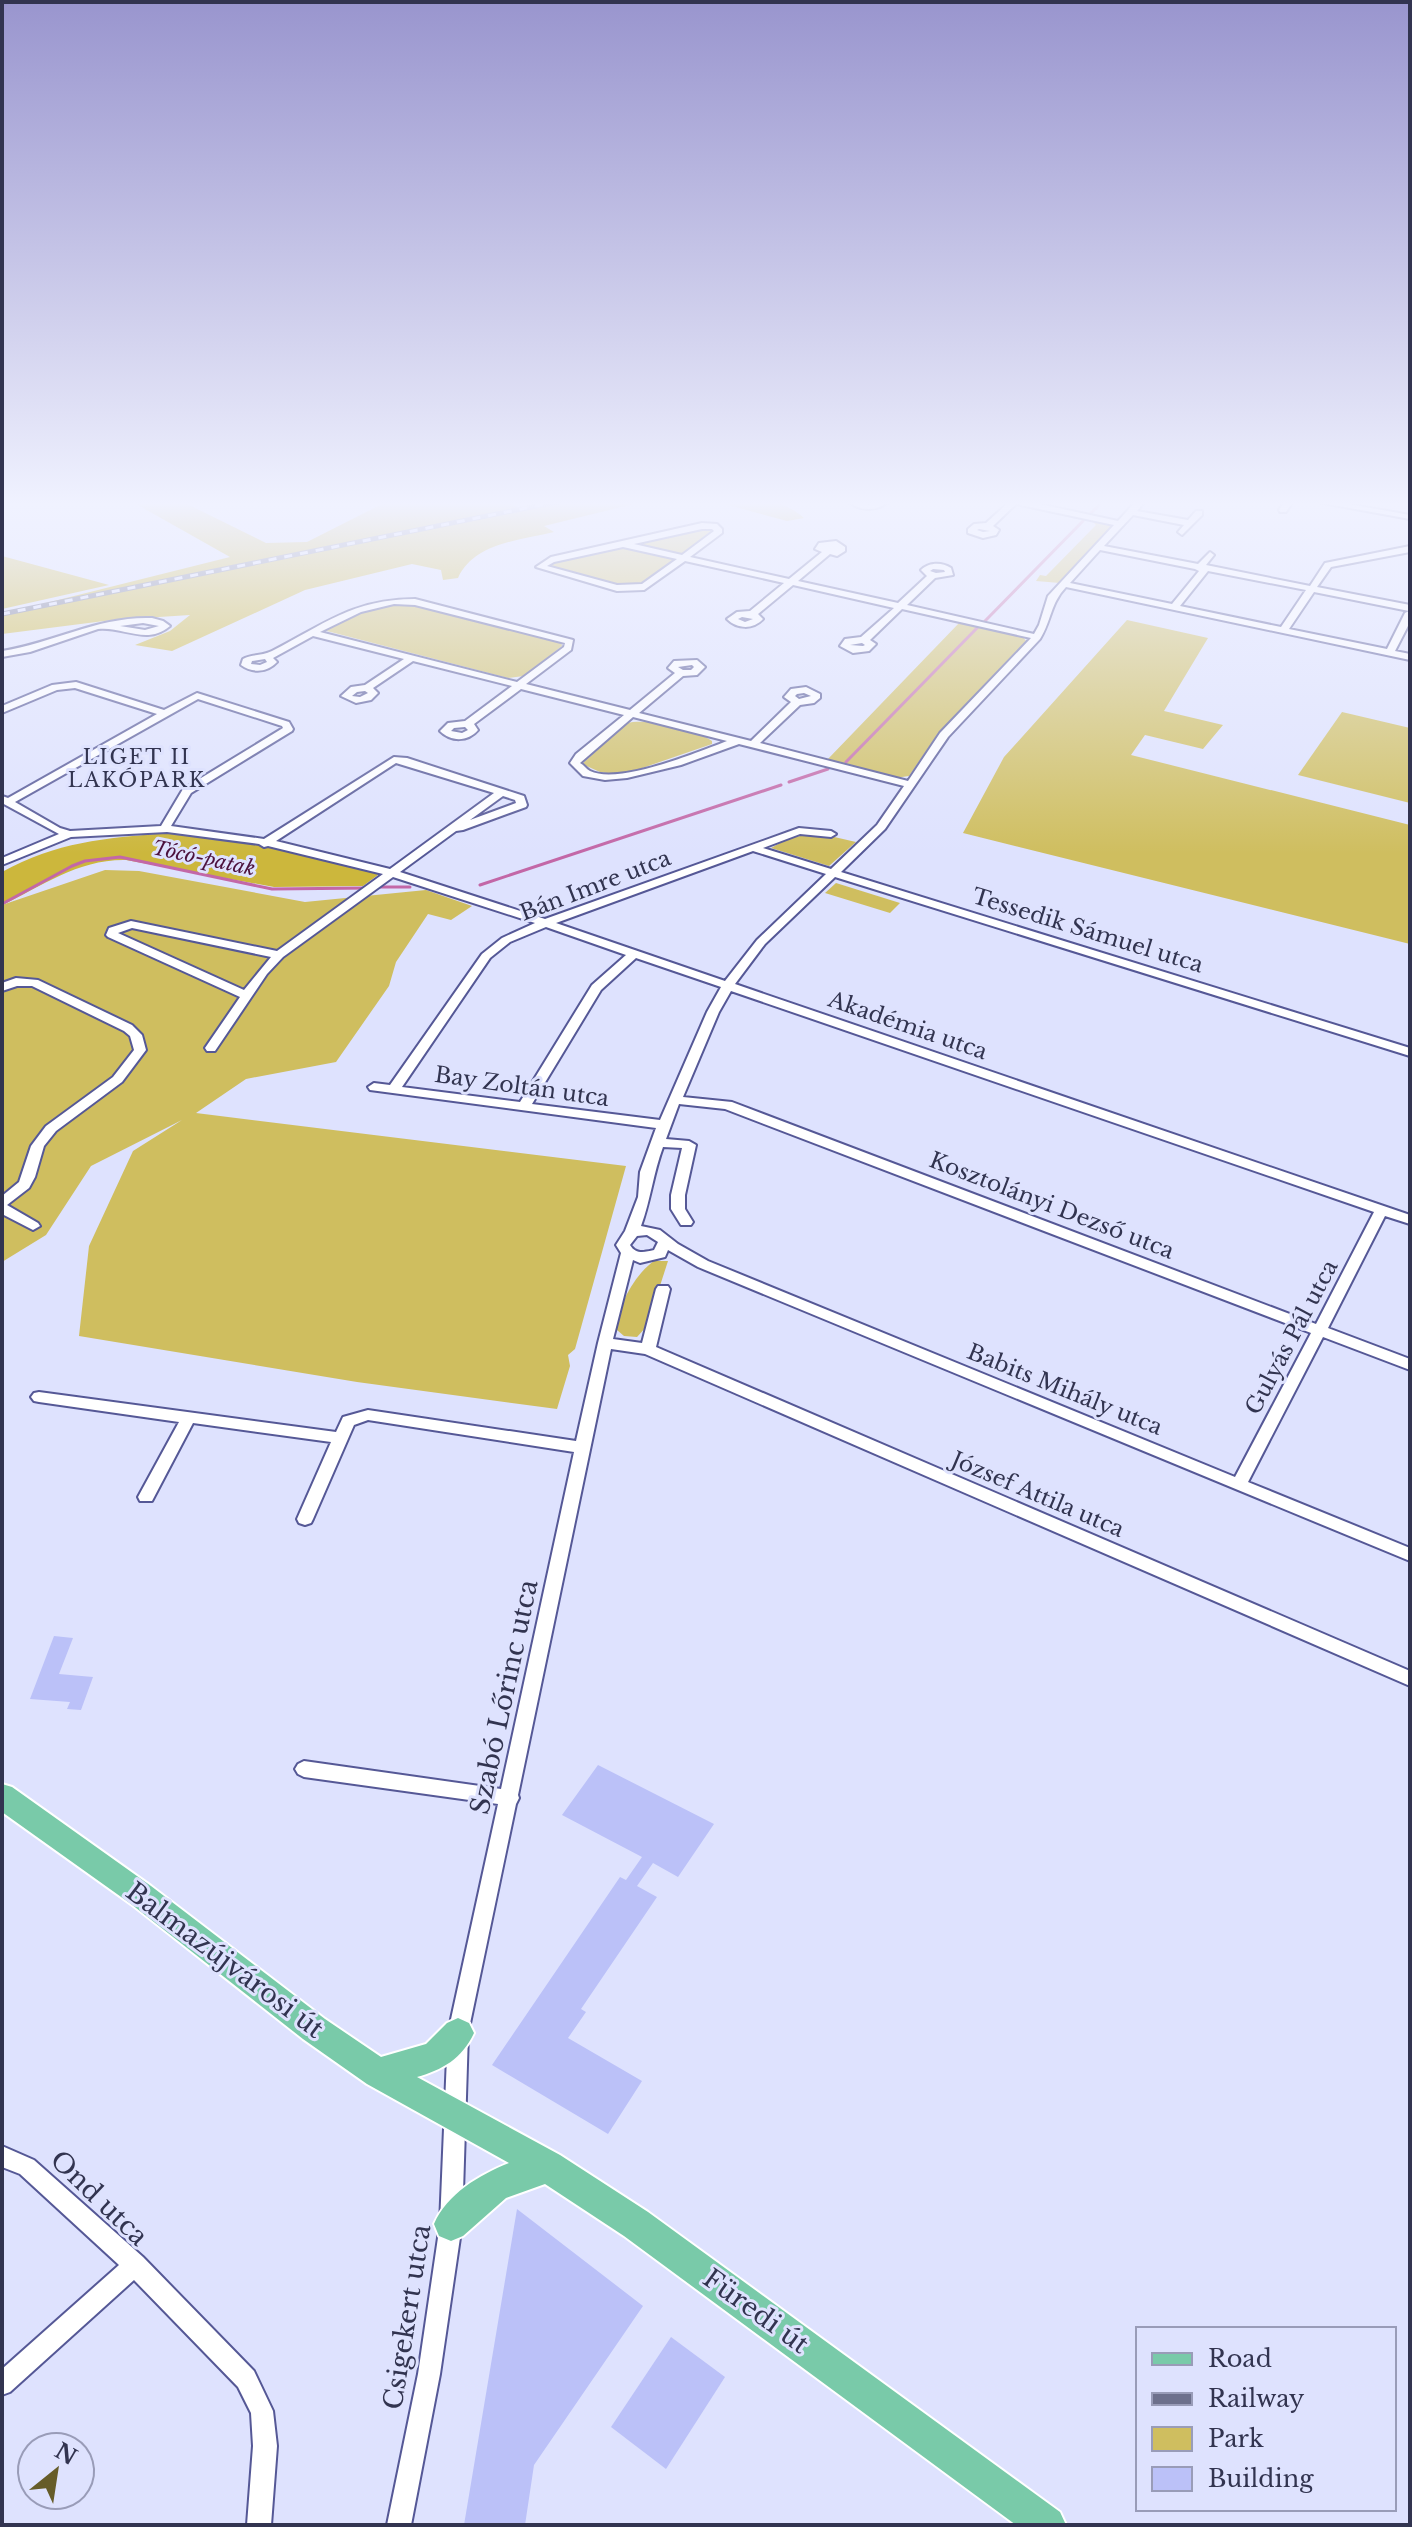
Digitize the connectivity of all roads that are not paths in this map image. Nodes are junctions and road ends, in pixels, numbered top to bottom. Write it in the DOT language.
graph roads {
  1 [pos="332,618"];
  2 [pos="477,618"];
  3 [pos="887,618"];
  4 [pos="954,618"];
  5 [pos="1046,618"];
  6 [pos="1226,618"];
  7 [pos="1292,618"];
  8 [pos="1407,618"];
  9 [pos="107,625"];
  10 [pos="1284,630"];
  11 [pos="309,632"];
  12 [pos="1037,637"];
  13 [pos="864,640"];
  14 [pos="1390,652"];
  15 [pos="2,654"];
  16 [pos="268,657"];
  17 [pos="1410,657"];
  18 [pos="412,658"];
  19 [pos="681,673"];
  20 [pos="520,685"];
  21 [pos="367,688"];
  22 [pos="797,702"];
  23 [pos="2,710"];
  24 [pos="163,713"];
  25 [pos="632,713"];
  26 [pos="468,724"];
  27 [pos="737,741"];
  28 [pos="753,744"];
  29 [pos="909,784"];
  30 [pos="502,792"];
  31 [pos="5,801"];
  32 [pos="164,829"];
  33 [pos="447,832"];
  34 [pos="69,834"];
  35 [pos="831,834"];
  36 [pos="264,844"];
  37 [pos="753,848"];
  38 [pos="2,862"];
  39 [pos="391,872"];
  40 [pos="833,873"];
  41 [pos="547,922"];
  42 [pos="634,954"];
  43 [pos="279,955"];
  44 [pos="728,984"];
  45 [pos="2,987"];
  46 [pos="247,996"];
  47 [pos="211,1048"];
  48 [pos="1410,1052"];
  49 [pos="374,1087"];
  50 [pos="394,1089"];
  51 [pos="676,1100"];
  52 [pos="525,1105"];
  53 [pos="664,1125"];
  54 [pos="658,1142"];
  55 [pos="645,1197"];
  56 [pos="2,1205"];
  57 [pos="1382,1210"];
  58 [pos="1410,1220"];
  59 [pos="686,1222"];
  60 [pos="33,1226"];
  61 [pos="632,1232"];
  62 [pos="658,1246"];
  63 [pos="628,1253"];
  64 [pos="663,1289"];
  65 [pos="619,1292"];
  66 [pos="1318,1330"];
  67 [pos="605,1343"];
  68 [pos="648,1349"];
  69 [pos="1410,1365"];
  70 [pos="39,1397"];
  71 [pos="188,1418"];
  72 [pos="340,1438"];
  73 [pos="583,1448"];
  74 [pos="1239,1484"];
  75 [pos="146,1497"];
  76 [pos="305,1519"];
  77 [pos="1410,1555"];
  78 [pos="1410,1679"];
  79 [pos="304,1769"];
  80 [pos="2,1796"];
  81 [pos="510,1798"];
  82 [pos="458,2033"];
  83 [pos="378,2073"];
  84 [pos="453,2115"];
  85 [pos="2,2156"];
  86 [pos="548,2167"];
  87 [pos="451,2224"];
  88 [pos="135,2265"];
  89 [pos="2,2384"];
  90 [pos="259,2525"];
  91 [pos="399,2525"];
  92 [pos="1047,2525"];
  1 -- 11 [label="street"];
  2 -- 20 [label="street"];
  3 -- 13 [label="street"];
  4 -- 12 [label="street"];
  5 -- 12 [label="street"];
  6 -- 10 [label="street"];
  7 -- 10 [label="street"];
  8 -- 14 [label="street"];
  9 -- 9 [label="street"];
  9 -- 15 [label="street"];
  10 -- 14 [label="street"];
  11 -- 16 [label="street"];
  11 -- 18 [label="street"];
  12 -- 29 [label="street"];
  14 -- 17 [label="street"];
  18 -- 20 [label="street"];
  18 -- 21 [label="street"];
  19 -- 25 [label="street"];
  20 -- 25 [label="street"];
  20 -- 26 [label="street"];
  22 -- 28 [label="street"];
  23 -- 24 [label="street"];
  24 -- 31 [label="street"];
  24 -- 32 [label="street"];
  25 -- 27 [label="street"];
  25 -- 27 [label="street"];
  27 -- 28 [label="street"];
  28 -- 29 [label="street"];
  29 -- 40 [label="street"];
  30 -- 33 [label="street"];
  30 -- 33 [label="street"];
  30 -- 36 [label="street"];
  31 -- 34 [label="street"];
  32 -- 34 [label="street, Akadémia utca"];
  32 -- 36 [label="street, Akadémia utca"];
  33 -- 39 [label="street"];
  34 -- 38 [label="street"];
  35 -- 37 [label="street, Bán Imre utca"];
  36 -- 39 [label="street, Akadémia utca"];
  37 -- 40 [label="street, Tessedik Sámuel utca"];
  37 -- 41 [label="street, Bán Imre utca"];
  39 -- 41 [label="street, Akadémia utca"];
  39 -- 43 [label="street"];
  40 -- 44 [label="street"];
  40 -- 48 [label="street, Tessedik Sámuel utca"];
  41 -- 42 [label="street, Akadémia utca"];
  41 -- 50 [label="street, Bán Imre utca"];
  42 -- 44 [label="street, Akadémia utca"];
  42 -- 52 [label="street"];
  43 -- 46 [label="street"];
  43 -- 46 [label="street"];
  44 -- 51 [label="street"];
  44 -- 57 [label="street, Akadémia utca"];
  45 -- 56 [label="street"];
  46 -- 47 [label="street"];
  49 -- 50 [label="street, Bay Zoltán utca"];
  50 -- 52 [label="street, Bay Zoltán utca"];
  51 -- 53 [label="street"];
  51 -- 66 [label="street, Kosztolányi Dezső utca"];
  52 -- 53 [label="street, Bay Zoltán utca"];
  53 -- 54 [label="street"];
  54 -- 55 [label="street"];
  54 -- 59 [label="street"];
  55 -- 61 [label="street"];
  55 -- 62 [label="street"];
  56 -- 60 [label="street"];
  57 -- 58 [label="street, Akadémia utca"];
  57 -- 66 [label="street, Gulyás Pál utca"];
  61 -- 62 [label="street"];
  61 -- 63 [label="street, Szabó Lőrinc utca"];
  62 -- 63 [label="street"];
  62 -- 65 [label="street, Szabó Lőrinc utca"];
  62 -- 74 [label="street, Babits Mihály utca"];
  63 -- 65 [label="street, Szabó Lőrinc utca"];
  64 -- 68 [label="street"];
  65 -- 67 [label="street, Szabó Lőrinc utca"];
  66 -- 69 [label="street, Kosztolányi Dezső utca"];
  66 -- 74 [label="street, Gulyás Pál utca"];
  67 -- 68 [label="street, József Attila utca"];
  67 -- 73 [label="street, Szabó Lőrinc utca"];
  68 -- 78 [label="street, József Attila utca"];
  70 -- 71 [label="street"];
  71 -- 72 [label="street"];
  71 -- 75 [label="street"];
  72 -- 73 [label="street"];
  72 -- 76 [label="street"];
  73 -- 81 [label="street, Szabó Lőrinc utca"];
  74 -- 77 [label="street, Babits Mihály utca"];
  79 -- 81 [label="street"];
  80 -- 83 [label="main road, Balmazújvárosi út"];
  81 -- 82 [label="street, Szabó Lőrinc utca"];
  82 -- 83 [label="main road"];
  82 -- 84 [label="street, Szabó Lőrinc utca"];
  83 -- 84 [label="main road, Balmazújvárosi út"];
  84 -- 86 [label="main road, Füredi út"];
  84 -- 87 [label="street, Csigekert utca"];
  85 -- 88 [label="street, Ond utca"];
  86 -- 87 [label="main road"];
  86 -- 92 [label="main road, Füredi út"];
  87 -- 91 [label="street, Csigekert utca"];
  88 -- 89 [label="street, Ond utca"];
  88 -- 90 [label="street"];
}
